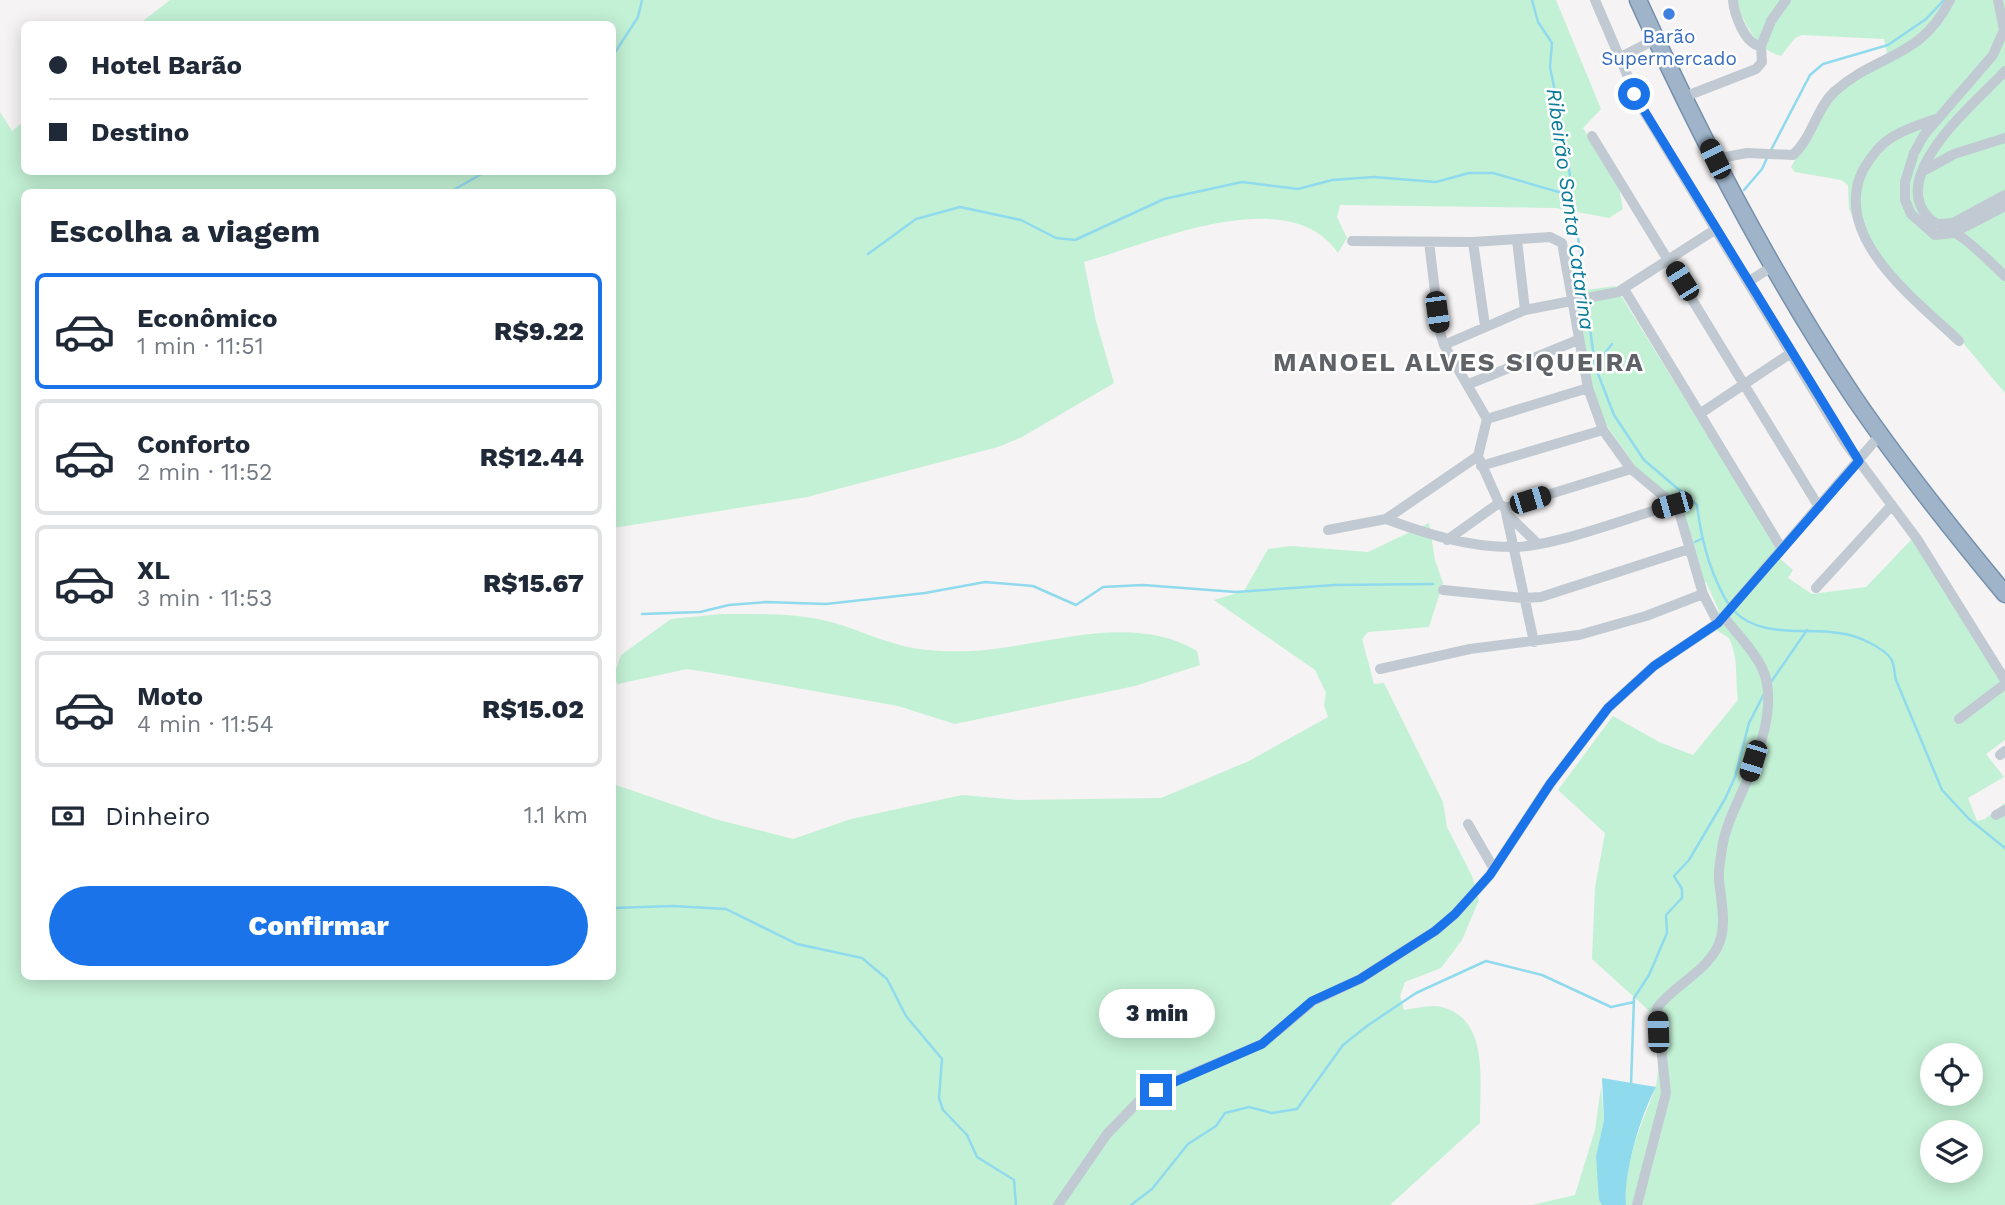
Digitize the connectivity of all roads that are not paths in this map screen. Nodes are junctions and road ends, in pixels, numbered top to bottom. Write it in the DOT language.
graph roads {
  1 [pos="1595,0"];
  2 [pos="1638,0"];
  3 [pos="1733,0"];
  4 [pos="1786,0"];
  5 [pos="1950,0"];
  6 [pos="2002,1"];
  7 [pos="1656,39"];
  8 [pos="1761,46"];
  9 [pos="1619,58"];
  10 [pos="2005,71"];
  11 [pos="1684,97"];
  12 [pos="1936,118"];
  13 [pos="1592,136"];
  14 [pos="2005,138"];
  15 [pos="1715,159"];
  16 [pos="1924,170"];
  17 [pos="2005,195"];
  18 [pos="2005,206"];
  19 [pos="1937,224"];
  20 [pos="1716,229"];
  21 [pos="1953,233"];
  22 [pos="1517,240"];
  23 [pos="1352,241"];
  24 [pos="1429,242"];
  25 [pos="1473,242"];
  26 [pos="1670,260"];
  27 [pos="1773,266"];
  28 [pos="2005,276"];
  29 [pos="1748,282"];
  30 [pos="1624,289"];
  31 [pos="1582,297"];
  32 [pos="1525,310"];
  33 [pos="1485,326"];
  34 [pos="1578,340"];
  35 [pos="1959,341"];
  36 [pos="1444,345"];
  37 [pos="1791,353"];
  38 [pos="1469,384"];
  39 [pos="1746,385"];
  40 [pos="1588,388"];
  41 [pos="1701,413"];
  42 [pos="1487,419"];
  43 [pos="1603,430"];
  44 [pos="1880,435"];
  45 [pos="1479,461"];
  46 [pos="1859,461"];
  47 [pos="1631,469"];
  48 [pos="1672,505"];
  49 [pos="1892,505"];
  50 [pos="1503,508"];
  51 [pos="1819,508"];
  52 [pos="1386,519"];
  53 [pos="1328,530"];
  54 [pos="1447,540"];
  55 [pos="1538,544"];
  56 [pos="1513,548"];
  57 [pos="1689,549"];
  58 [pos="1782,549"];
  59 [pos="1816,588"];
  60 [pos="1443,590"];
  61 [pos="1703,594"];
  62 [pos="2005,594"];
  63 [pos="1524,598"];
  64 [pos="1726,615"];
  65 [pos="1534,642"];
  66 [pos="1380,669"];
  67 [pos="2005,682"];
  68 [pos="1959,719"];
  69 [pos="1468,824"];
  70 [pos="1494,869"];
  71 [pos="1058,1205"];
  72 [pos="1637,1205"];
  1 -- 9 [label="street"];
  2 -- 7 [label="highway"];
  3 -- 8 [label="street"];
  4 -- 8 [label="street"];
  5 -- 15 [label="street"];
  6 -- 12 [label="street"];
  7 -- 9 [label="street"];
  7 -- 11 [label="highway"];
  8 -- 11 [label="street"];
  9 -- 20 [label="street"];
  10 -- 16 [label="street"];
  11 -- 15 [label="highway"];
  12 -- 21 [label="street"];
  12 -- 35 [label="street"];
  13 -- 26 [label="street"];
  14 -- 16 [label="street"];
  15 -- 27 [label="highway"];
  16 -- 19 [label="street"];
  17 -- 19 [label="street"];
  18 -- 21 [label="street"];
  19 -- 21 [label="street"];
  20 -- 26 [label="street"];
  20 -- 29 [label="street"];
  21 -- 28 [label="street"];
  22 -- 25 [label="street"];
  22 -- 31 [label="street"];
  22 -- 32 [label="street"];
  23 -- 24 [label="street"];
  24 -- 25 [label="street"];
  24 -- 36 [label="street"];
  25 -- 33 [label="street"];
  26 -- 30 [label="street"];
  26 -- 39 [label="street"];
  27 -- 29 [label="street"];
  27 -- 44 [label="highway"];
  29 -- 37 [label="street"];
  30 -- 31 [label="street"];
  30 -- 41 [label="street"];
  31 -- 32 [label="street"];
  31 -- 34 [label="street"];
  32 -- 33 [label="street"];
  33 -- 36 [label="street"];
  34 -- 38 [label="street"];
  34 -- 40 [label="street"];
  36 -- 38 [label="street"];
  37 -- 39 [label="street"];
  37 -- 46 [label="street"];
  38 -- 42 [label="street"];
  39 -- 41 [label="street"];
  39 -- 51 [label="street"];
  40 -- 42 [label="street"];
  40 -- 43 [label="street"];
  41 -- 58 [label="street"];
  42 -- 45 [label="street"];
  43 -- 45 [label="street"];
  43 -- 47 [label="street"];
  44 -- 46 [label="street"];
  44 -- 62 [label="highway"];
  45 -- 50 [label="street"];
  45 -- 52 [label="street"];
  46 -- 49 [label="street"];
  46 -- 51 [label="street"];
  47 -- 48 [label="street"];
  47 -- 50 [label="street"];
  48 -- 55 [label="street"];
  48 -- 57 [label="street"];
  49 -- 59 [label="street"];
  49 -- 67 [label="street"];
  50 -- 54 [label="street"];
  50 -- 55 [label="street"];
  50 -- 56 [label="street"];
  51 -- 58 [label="street"];
  52 -- 53 [label="street"];
  52 -- 54 [label="street"];
  54 -- 56 [label="street"];
  55 -- 56 [label="street"];
  56 -- 63 [label="street"];
  57 -- 61 [label="street"];
  57 -- 63 [label="street"];
  58 -- 64 [label="street"];
  60 -- 63 [label="street"];
  61 -- 64 [label="street"];
  61 -- 65 [label="street"];
  63 -- 65 [label="street"];
  64 -- 70 [label="street"];
  64 -- 72 [label="street"];
  65 -- 66 [label="street"];
  67 -- 68 [label="street"];
  69 -- 70 [label="street"];
  70 -- 71 [label="street"];
}
